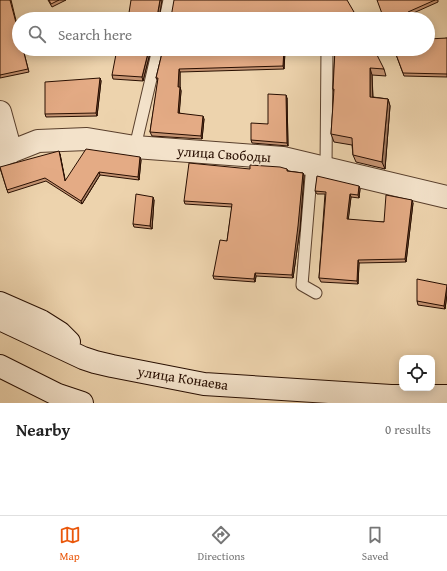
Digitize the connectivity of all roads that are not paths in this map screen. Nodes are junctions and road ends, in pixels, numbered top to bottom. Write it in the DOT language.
graph roads {
  1 [pos="169,0"];
  2 [pos="166,12"];
  3 [pos="156,56"];
  4 [pos="327,56"];
  5 [pos="0,112"];
  6 [pos="135,148"];
  7 [pos="5,154"];
  8 [pos="319,166"];
  9 [pos="447,196"];
  10 [pos="316,294"];
  11 [pos="0,303"];
  12 [pos="0,319"];
  13 [pos="83,358"];
  14 [pos="3,369"];
  15 [pos="447,396"];
  16 [pos="82,403"];
  1 -- 2 [label="lane"];
  3 -- 6 [label="lane"];
  4 -- 8 [label="lane"];
  5 -- 7 [label="main road"];
  6 -- 7 [label="main road, улица Свободы"];
  6 -- 8 [label="main road, улица Свободы"];
  8 -- 9 [label="main road, улица Свободы"];
  8 -- 10 [label="lane"];
  11 -- 13 [label="main road"];
  12 -- 13 [label="main road, улица Конаева"];
  13 -- 15 [label="main road, улица Конаева"];
  14 -- 16 [label="main road"];
}
